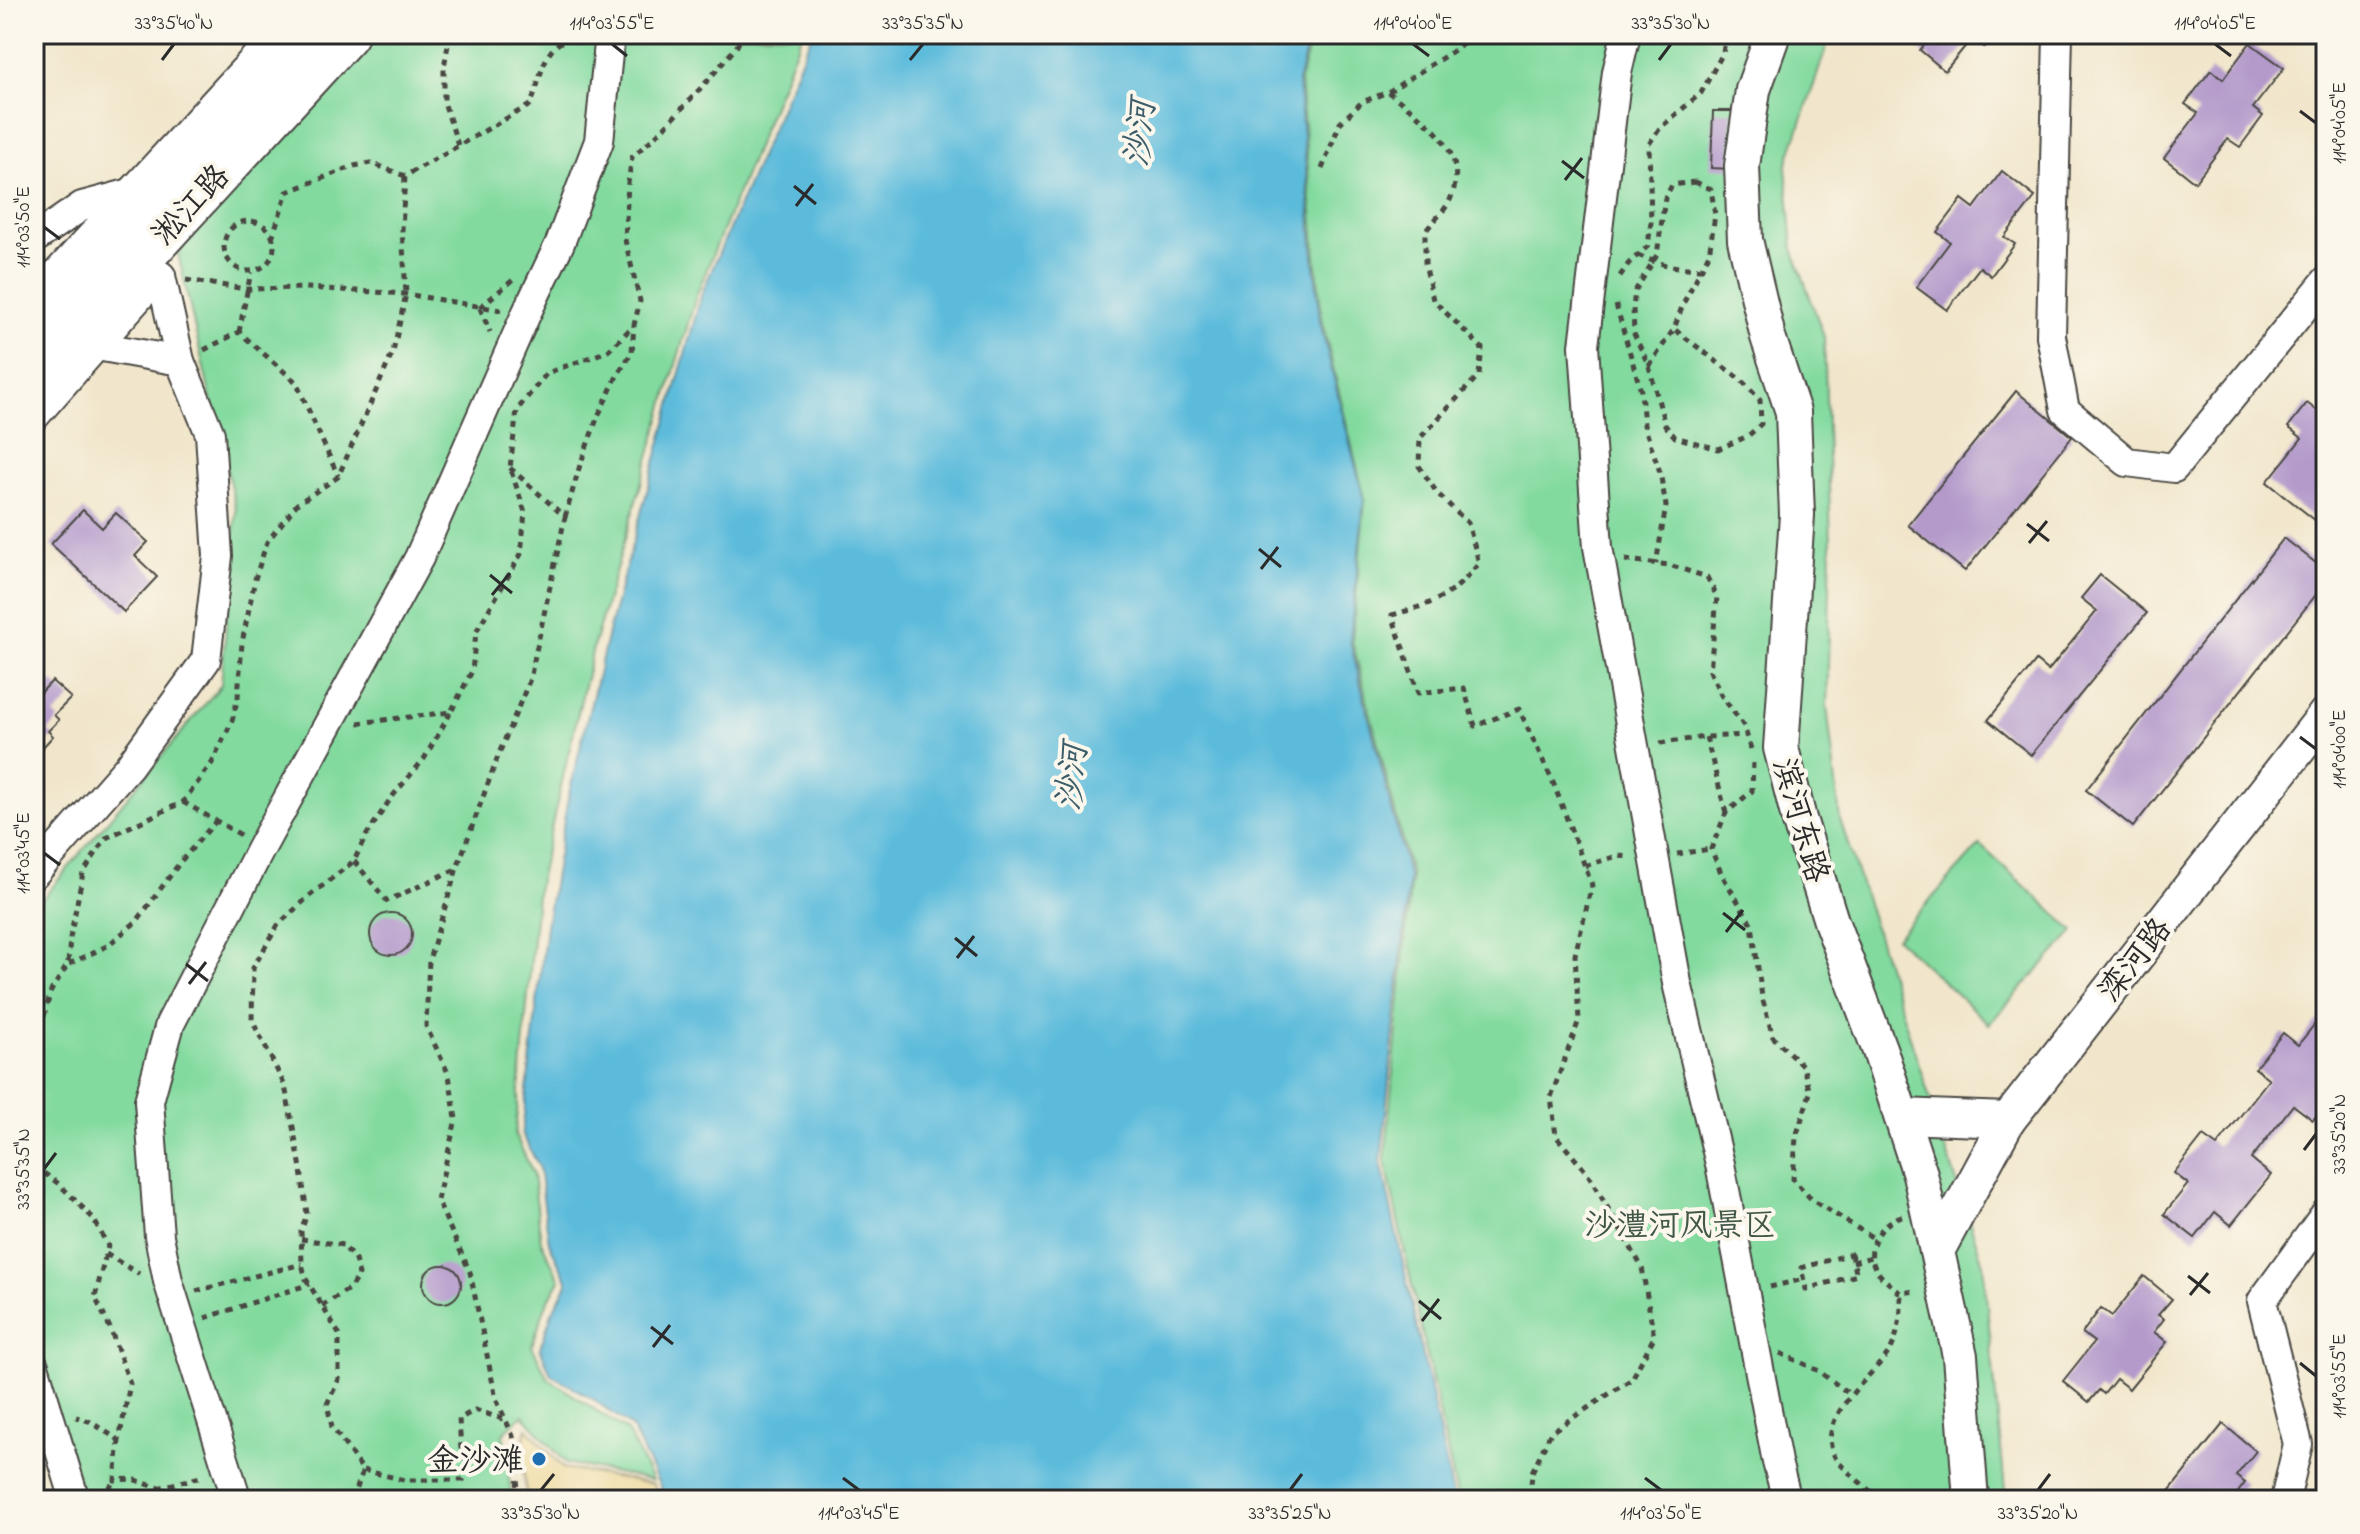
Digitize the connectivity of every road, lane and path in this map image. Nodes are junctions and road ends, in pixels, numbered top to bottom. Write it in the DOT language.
graph roads {
  1 [pos="288,34"];
  2 [pos="346,34"];
  3 [pos="450,34"];
  4 [pos="588,34"];
  5 [pos="610,34"];
  6 [pos="743,34"];
  7 [pos="1474,34"];
  8 [pos="1626,34"];
  9 [pos="1726,34"];
  10 [pos="1773,34"];
  11 [pos="2058,34"];
  12 [pos="1388,92"];
  13 [pos="458,145"];
  14 [pos="1322,169"];
  15 [pos="405,176"];
  16 [pos="143,190"];
  17 [pos="272,238"];
  18 [pos="34,239"];
  19 [pos="1638,255"];
  20 [pos="1653,262"];
  21 [pos="150,268"];
  22 [pos="1702,269"];
  23 [pos="251,272"];
  24 [pos="1618,279"];
  25 [pos="2326,281"];
  26 [pos="246,289"];
  27 [pos="406,294"];
  28 [pos="1615,301"];
  29 [pos="479,307"];
  30 [pos="34,310"];
  31 [pos="634,325"];
  32 [pos="1674,329"];
  33 [pos="239,332"];
  34 [pos="87,337"];
  35 [pos="180,361"];
  36 [pos="1649,366"];
  37 [pos="34,374"];
  38 [pos="34,417"];
  39 [pos="510,468"];
  40 [pos="338,477"];
  41 [pos="565,517"];
  42 [pos="1600,560"];
  43 [pos="1656,564"];
  44 [pos="451,712"];
  45 [pos="2326,714"];
  46 [pos="329,726"];
  47 [pos="1747,735"];
  48 [pos="1706,737"];
  49 [pos="1633,747"];
  50 [pos="183,802"];
  51 [pos="1726,813"];
  52 [pos="217,820"];
  53 [pos="261,848"];
  54 [pos="354,861"];
  55 [pos="457,868"];
  56 [pos="34,874"];
  57 [pos="68,964"];
  58 [pos="34,1051"];
  59 [pos="1901,1116"];
  60 [pos="2008,1120"];
  61 [pos="34,1166"];
  62 [pos="1926,1210"];
  63 [pos="2326,1213"];
  64 [pos="301,1239"];
  65 [pos="1875,1239"];
  66 [pos="1937,1251"];
  67 [pos="106,1254"];
  68 [pos="1872,1257"];
  69 [pos="1853,1262"];
  70 [pos="302,1264"];
  71 [pos="1804,1279"];
  72 [pos="310,1284"];
  73 [pos="1945,1287"];
  74 [pos="171,1291"];
  75 [pos="1745,1292"];
  76 [pos="1900,1293"];
  77 [pos="322,1306"];
  78 [pos="182,1325"];
  79 [pos="1754,1344"];
  80 [pos="34,1366"];
  81 [pos="1851,1395"];
  82 [pos="52,1418"];
  83 [pos="506,1420"];
  84 [pos="119,1440"];
  85 [pos="227,1470"];
  86 [pos="363,1470"];
  87 [pos="115,1480"];
  88 [pos="158,1488"];
  89 [pos="75,1500"];
  90 [pos="91,1500"];
  91 [pos="160,1500"];
  92 [pos="237,1500"];
  93 [pos="353,1500"];
  94 [pos="519,1500"];
  95 [pos="1530,1500"];
  96 [pos="1787,1500"];
  97 [pos="1880,1500"];
  98 [pos="1971,1500"];
  99 [pos="2285,1500"];
  1 -- 16 [label="main road, 淞江路"];
  2 -- 21 [label="main road, 淞江路"];
  3 -- 13 [label="path"];
  4 -- 13 [label="path"];
  5 -- 46 [label="street"];
  6 -- 31 [label="path"];
  7 -- 12 [label="path"];
  8 -- 42 [label="street"];
  9 -- 19 [label="path"];
  10 -- 59 [label="street, 滨河东路"];
  11 -- 25 [label="street"];
  12 -- 14 [label="path"];
  12 -- 95 [label="path"];
  13 -- 15 [label="path"];
  15 -- 17 [label="path"];
  15 -- 27 [label="path"];
  16 -- 18 [label="street"];
  16 -- 30 [label="main road, 淞江路"];
  17 -- 23 [label="path"];
  17 -- 23 [label="path"];
  19 -- 20 [label="path"];
  19 -- 24 [label="path"];
  20 -- 22 [label="path"];
  20 -- 22 [label="path"];
  20 -- 36 [label="path"];
  21 -- 26 [label="path"];
  21 -- 34 [label="main road, 淞江路"];
  21 -- 35 [label="street"];
  22 -- 32 [label="path"];
  23 -- 26 [label="path"];
  26 -- 27 [label="path"];
  26 -- 33 [label="path"];
  27 -- 29 [label="path"];
  27 -- 40 [label="path"];
  28 -- 43 [label="path"];
  31 -- 39 [label="path"];
  31 -- 41 [label="path"];
  32 -- 36 [label="path"];
  32 -- 36 [label="path"];
  33 -- 35 [label="path"];
  33 -- 40 [label="path"];
  34 -- 35 [label="street"];
  34 -- 37 [label="main road, 淞江路"];
  34 -- 38 [label="street"];
  35 -- 56 [label="street"];
  39 -- 41 [label="path"];
  39 -- 44 [label="path"];
  40 -- 50 [label="path"];
  41 -- 55 [label="path"];
  42 -- 43 [label="path"];
  42 -- 49 [label="street"];
  43 -- 47 [label="path"];
  44 -- 46 [label="path"];
  44 -- 54 [label="path"];
  45 -- 60 [label="street, 滦河路"];
  46 -- 53 [label="street"];
  47 -- 48 [label="path"];
  47 -- 51 [label="path"];
  48 -- 49 [label="path"];
  48 -- 51 [label="path"];
  49 -- 75 [label="street"];
  50 -- 52 [label="path"];
  50 -- 57 [label="path"];
  51 -- 65 [label="path"];
  52 -- 53 [label="path"];
  52 -- 57 [label="path"];
  53 -- 74 [label="street"];
  54 -- 55 [label="path"];
  54 -- 64 [label="path"];
  55 -- 83 [label="path"];
  57 -- 58 [label="path"];
  59 -- 60 [label="street"];
  59 -- 62 [label="street, 滨河东路"];
  60 -- 66 [label="street, 滦河路"];
  61 -- 67 [label="path"];
  62 -- 65 [label="path"];
  62 -- 66 [label="street, 滨河东路"];
  63 -- 99 [label="street"];
  64 -- 70 [label="path"];
  64 -- 77 [label="path"];
  65 -- 68 [label="path"];
  66 -- 73 [label="street, 滨河东路"];
  67 -- 74 [label="path"];
  67 -- 84 [label="path"];
  68 -- 69 [label="path"];
  68 -- 76 [label="path"];
  69 -- 71 [label="path"];
  69 -- 71 [label="path"];
  70 -- 72 [label="path"];
  70 -- 74 [label="path"];
  71 -- 75 [label="path"];
  72 -- 77 [label="path"];
  72 -- 78 [label="path"];
  73 -- 76 [label="path"];
  73 -- 98 [label="street, 滨河东路"];
  74 -- 78 [label="street"];
  75 -- 79 [label="street"];
  76 -- 81 [label="path"];
  77 -- 86 [label="path"];
  78 -- 85 [label="street"];
  79 -- 81 [label="path"];
  79 -- 96 [label="street"];
  80 -- 82 [label="street"];
  81 -- 97 [label="path"];
  82 -- 84 [label="path"];
  82 -- 89 [label="street"];
  83 -- 86 [label="path"];
  83 -- 94 [label="path"];
  84 -- 87 [label="path"];
  85 -- 88 [label="path"];
  85 -- 92 [label="street"];
  86 -- 93 [label="path"];
  87 -- 88 [label="path"];
  87 -- 90 [label="path"];
  88 -- 91 [label="path"];
}
